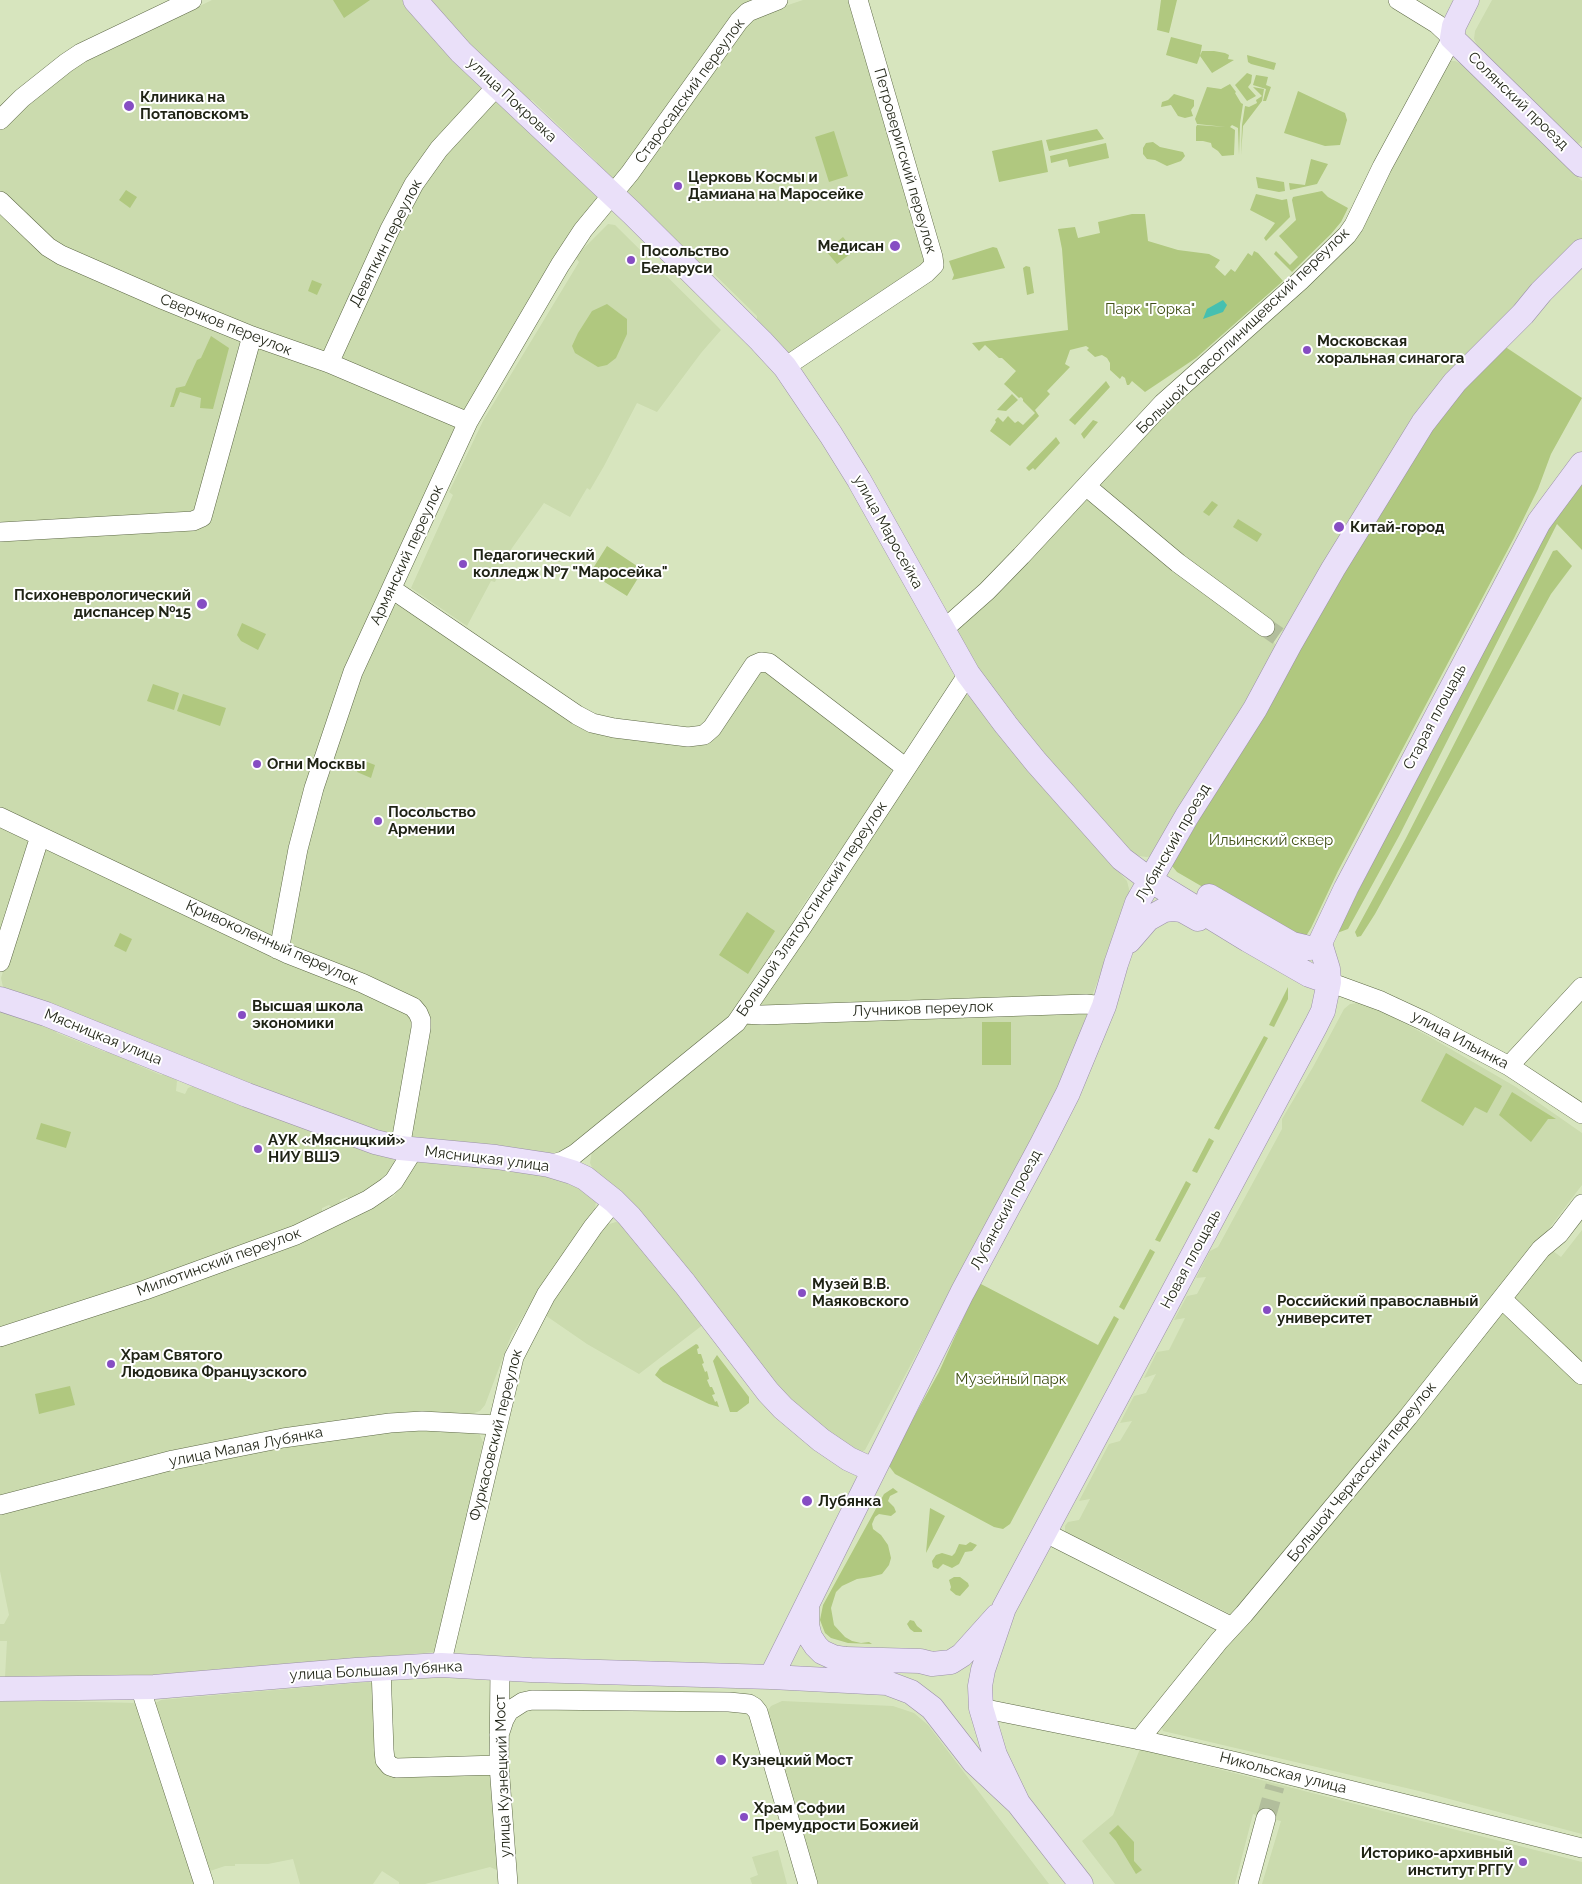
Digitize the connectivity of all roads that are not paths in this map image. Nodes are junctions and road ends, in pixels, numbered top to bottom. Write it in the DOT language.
graph roads {
  1 [pos="192,0"];
  2 [pos="415,0"];
  3 [pos="778,0"];
  4 [pos="858,0"];
  5 [pos="1398,0"];
  6 [pos="1467,0"];
  7 [pos="1452,38"];
  8 [pos="497,86"];
  9 [pos="0,120"];
  10 [pos="1579,156"];
  11 [pos="612,195"];
  12 [pos="0,201"];
  13 [pos="1582,251"];
  14 [pos="252,336"];
  15 [pos="329,363"];
  16 [pos="785,367"];
  17 [pos="468,422"];
  18 [pos="1582,464"];
  19 [pos="1086,486"];
  20 [pos="0,532"];
  21 [pos="392,589"];
  22 [pos="943,630"];
  23 [pos="1278,636"];
  24 [pos="968,674"];
  25 [pos="906,768"];
  26 [pos="0,817"];
  27 [pos="40,836"];
  28 [pos="1165,854"];
  29 [pos="1150,880"];
  30 [pos="1248,940"];
  31 [pos="1320,943"];
  32 [pos="277,949"];
  33 [pos="0,962"];
  34 [pos="1116,964"];
  35 [pos="1329,982"];
  36 [pos="1582,986"];
  37 [pos="0,999"];
  38 [pos="1104,1006"];
  39 [pos="743,1014"];
  40 [pos="1509,1066"];
  41 [pos="1582,1114"];
  42 [pos="407,1149"];
  43 [pos="549,1165"];
  44 [pos="614,1201"];
  45 [pos="1582,1204"];
  46 [pos="1502,1299"];
  47 [pos="0,1336"];
  48 [pos="1582,1375"];
  49 [pos="497,1425"];
  50 [pos="873,1470"];
  51 [pos="0,1505"];
  52 [pos="1044,1532"];
  53 [pos="807,1604"];
  54 [pos="1004,1608"];
  55 [pos="1232,1627"];
  56 [pos="441,1664"];
  57 [pos="381,1668"];
  58 [pos="500,1668"];
  59 [pos="761,1677"];
  60 [pos="140,1688"];
  61 [pos="0,1689"];
  62 [pos="981,1708"];
  63 [pos="499,1735"];
  64 [pos="1139,1740"];
  65 [pos="500,1765"];
  66 [pos="1018,1803"];
  67 [pos="1266,1818"];
  68 [pos="1582,1848"];
  69 [pos="204,1884"];
  70 [pos="508,1884"];
  71 [pos="808,1884"];
  72 [pos="1081,1884"];
  73 [pos="1248,1884"];
  1 -- 9 [label="street"];
  2 -- 8 [label="main road, улица Покровка"];
  3 -- 11 [label="street, Старосадский переулок"];
  4 -- 16 [label="street, Петроверигский переулок"];
  5 -- 7 [label="street"];
  6 -- 7 [label="main road"];
  7 -- 10 [label="main road, Солянский проезд"];
  7 -- 19 [label="street, Большой Спасоглинищевский переулок"];
  8 -- 11 [label="main road, улица Покровка"];
  8 -- 15 [label="street, Девяткин переулок"];
  11 -- 16 [label="main road, улица Маросейка"];
  11 -- 17 [label="street, Армянский переулок"];
  12 -- 14 [label="street, Сверчков переулок"];
  13 -- 23 [label="main road, Лубянский проезд"];
  14 -- 15 [label="street, Сверчков переулок"];
  14 -- 20 [label="street"];
  15 -- 17 [label="street, Сверчков переулок"];
  16 -- 22 [label="main road, улица Маросейка"];
  17 -- 21 [label="street, Армянский переулок"];
  18 -- 31 [label="main road, Старая площадь"];
  19 -- 22 [label="street, Большой Спасоглинищевский переулок"];
  19 -- 23 [label="street"];
  21 -- 25 [label="street"];
  21 -- 32 [label="street, Армянский переулок"];
  22 -- 24 [label="main road, улица Маросейка"];
  23 -- 28 [label="main road, Лубянский проезд"];
  24 -- 25 [label="street, Большой Златоустинский переулок"];
  24 -- 29 [label="main road, улица Маросейка"];
  25 -- 39 [label="street, Большой Златоустинский переулок"];
  26 -- 27 [label="street, Кривоколенный переулок"];
  27 -- 32 [label="street, Кривоколенный переулок"];
  27 -- 33 [label="street"];
  28 -- 29 [label="main road, Лубянский проезд"];
  28 -- 31 [label="main road"];
  29 -- 30 [label="main road, улица Маросейка"];
  29 -- 34 [label="main road, Лубянский проезд"];
  30 -- 34 [label="main road"];
  30 -- 35 [label="main road"];
  31 -- 35 [label="main road"];
  32 -- 42 [label="street, Кривоколенный переулок"];
  34 -- 38 [label="main road, Лубянский проезд"];
  35 -- 40 [label="street, улица Ильинка"];
  35 -- 52 [label="main road, Новая площадь"];
  36 -- 40 [label="street"];
  37 -- 42 [label="main road, Мясницкая улица"];
  38 -- 39 [label="street, Лучников переулок"];
  38 -- 50 [label="main road, Лубянский проезд"];
  39 -- 43 [label="street, Большой Златоустинский переулок"];
  40 -- 41 [label="street, улица Ильинка"];
  42 -- 43 [label="main road, Мясницкая улица"];
  42 -- 47 [label="street, Милютинский переулок"];
  43 -- 44 [label="main road, Мясницкая улица"];
  44 -- 49 [label="street, Фуркасовский переулок"];
  44 -- 50 [label="main road, Мясницкая улица"];
  45 -- 46 [label="street, Большой Черкасский переулок"];
  46 -- 48 [label="street"];
  46 -- 55 [label="street, Большой Черкасский переулок"];
  49 -- 51 [label="street, улица Малая Лубянка"];
  49 -- 56 [label="street, Фуркасовский переулок"];
  50 -- 53 [label="main road, Лубянский проезд"];
  52 -- 54 [label="main road, Новая площадь"];
  52 -- 55 [label="street"];
  53 -- 54 [label="main road"];
  53 -- 59 [label="main road, Лубянский проезд"];
  54 -- 62 [label="main road"];
  55 -- 64 [label="street, Большой Черкасский переулок"];
  56 -- 57 [label="main road, улица Большая Лубянка"];
  56 -- 58 [label="main road, улица Большая Лубянка"];
  57 -- 60 [label="main road, улица Большая Лубянка"];
  57 -- 65 [label="street"];
  58 -- 59 [label="main road, улица Большая Лубянка"];
  58 -- 63 [label="street, улица Кузнецкий Мост"];
  59 -- 66 [label="main road, улица Большая Лубянка"];
  60 -- 61 [label="main road, улица Большая Лубянка"];
  60 -- 69 [label="street"];
  62 -- 64 [label="street, Никольская улица"];
  62 -- 66 [label="main road"];
  63 -- 65 [label="street, улица Кузнецкий Мост"];
  63 -- 71 [label="street"];
  64 -- 68 [label="street, Никольская улица"];
  65 -- 70 [label="street, улица Кузнецкий Мост"];
  66 -- 72 [label="main road"];
  67 -- 73 [label="street"];
}
